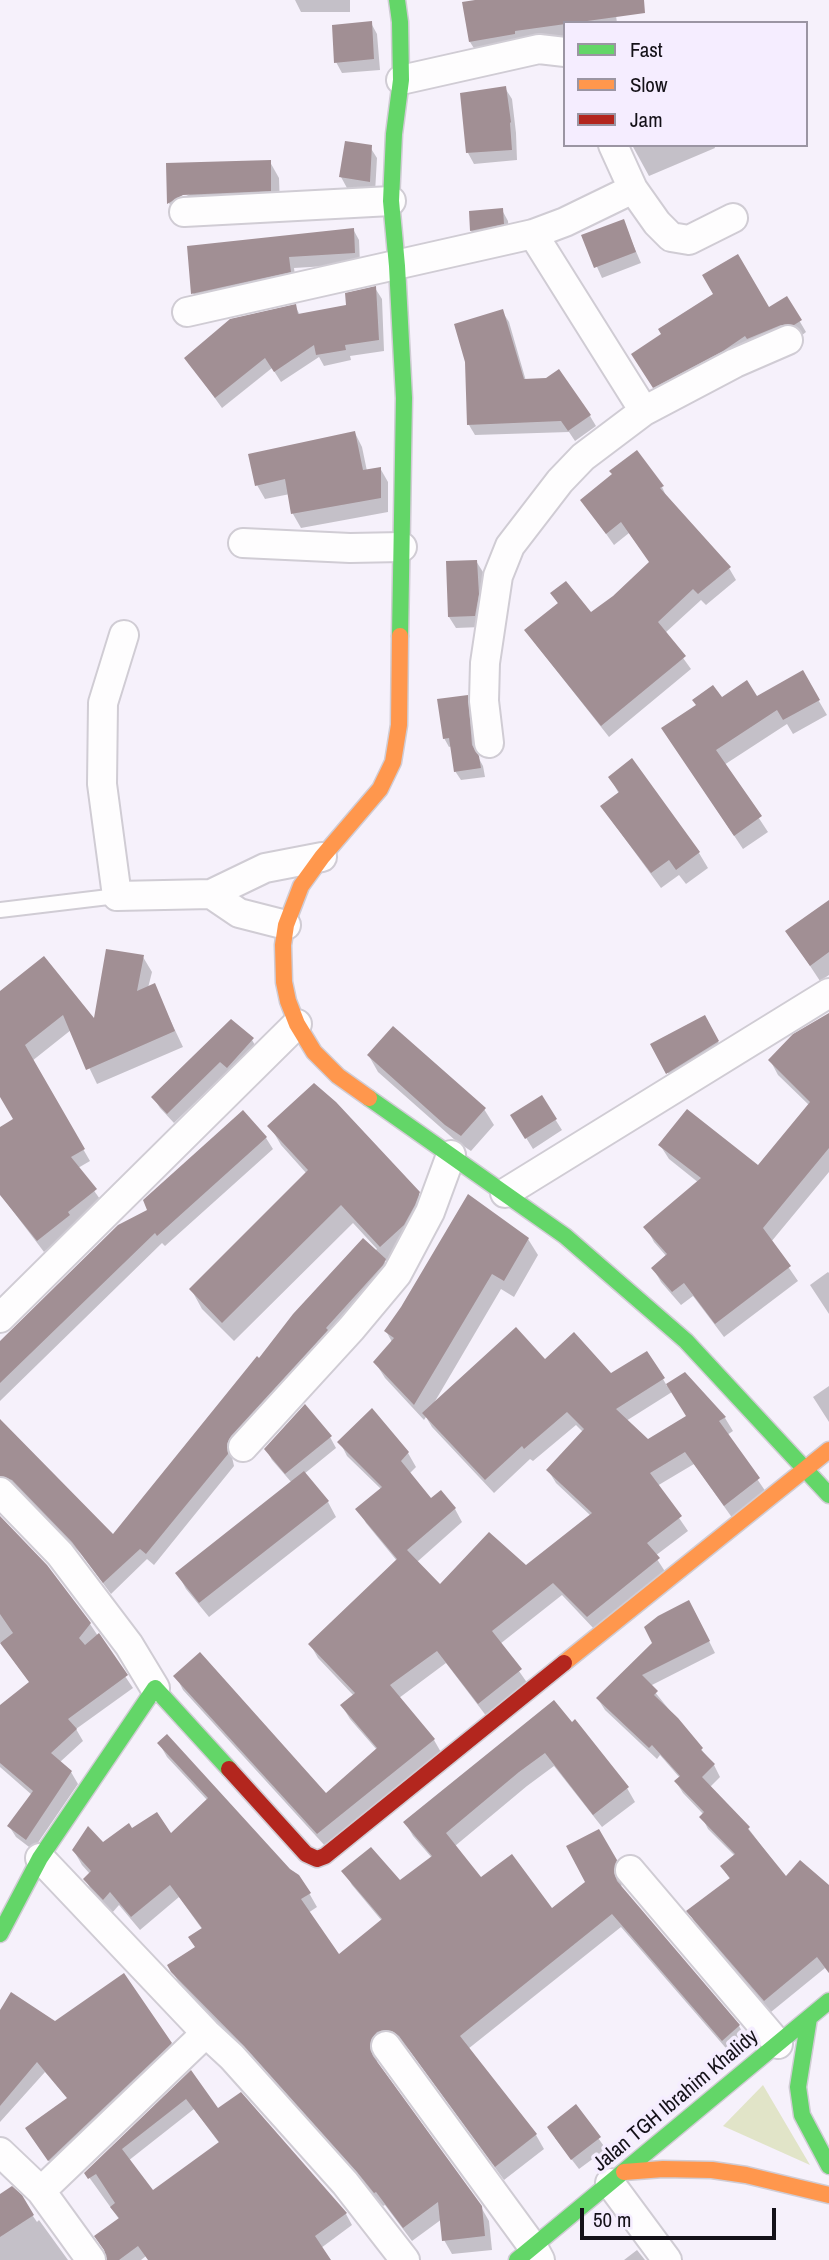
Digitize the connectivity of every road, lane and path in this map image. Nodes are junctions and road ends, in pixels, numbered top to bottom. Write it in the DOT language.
graph roads {
  1 [pos="397,0"];
  2 [pos="563,52"];
  3 [pos="401,80"];
  4 [pos="614,147"];
  5 [pos="633,189"];
  6 [pos="391,201"];
  7 [pos="184,212"];
  8 [pos="733,218"];
  9 [pos="533,234"];
  10 [pos="397,266"];
  11 [pos="187,312"];
  12 [pos="788,340"];
  13 [pos="644,411"];
  14 [pos="243,543"];
  15 [pos="401,547"];
  16 [pos="124,635"];
  17 [pos="489,743"];
  18 [pos="322,857"];
  19 [pos="211,894"];
  20 [pos="117,896"];
  21 [pos="0,910"];
  22 [pos="285,935"];
  23 [pos="829,993"];
  24 [pos="297,1024"];
  25 [pos="451,1156"];
  26 [pos="506,1193"];
  27 [pos="0,1318"];
  28 [pos="243,1447"];
  29 [pos="829,1450"];
  30 [pos="807,1469"];
  31 [pos="0,1492"];
  32 [pos="829,1495"];
  33 [pos="155,1688"];
  34 [pos="40,1858"];
  35 [pos="630,1870"];
  36 [pos="0,1934"];
  37 [pos="829,2001"];
  38 [pos="809,2018"];
  39 [pos="206,2033"];
  40 [pos="778,2043"];
  41 [pos="386,2046"];
  42 [pos="0,2152"];
  43 [pos="829,2166"];
  44 [pos="617,2178"];
  45 [pos="41,2191"];
  46 [pos="829,2195"];
  47 [pos="530,2256"];
  48 [pos="91,2260"];
  49 [pos="405,2260"];
  50 [pos="667,2260"];
  1 -- 3 [label="street"];
  2 -- 3 [label="street"];
  3 -- 6 [label="street"];
  4 -- 5 [label="street"];
  5 -- 8 [label="street"];
  5 -- 9 [label="street"];
  6 -- 7 [label="street"];
  6 -- 10 [label="street"];
  9 -- 10 [label="street"];
  9 -- 13 [label="street"];
  10 -- 11 [label="street"];
  10 -- 15 [label="street"];
  12 -- 13 [label="street"];
  13 -- 17 [label="street"];
  14 -- 15 [label="street"];
  15 -- 18 [label="street"];
  16 -- 20 [label="street"];
  18 -- 19 [label="street"];
  18 -- 22 [label="street"];
  19 -- 20 [label="street"];
  19 -- 22 [label="street"];
  20 -- 21 [label="lane"];
  22 -- 24 [label="street"];
  23 -- 26 [label="street"];
  24 -- 25 [label="street"];
  24 -- 27 [label="street"];
  25 -- 26 [label="street"];
  25 -- 28 [label="street"];
  26 -- 30 [label="street"];
  29 -- 30 [label="street"];
  30 -- 32 [label="street"];
  30 -- 33 [label="street"];
  31 -- 33 [label="street"];
  33 -- 34 [label="street"];
  34 -- 36 [label="street"];
  34 -- 39 [label="street"];
  35 -- 40 [label="street"];
  37 -- 38 [label="street, Jalan TGH Ibrahim Khalidy"];
  38 -- 40 [label="street, Jalan TGH Ibrahim Khalidy"];
  38 -- 43 [label="street"];
  39 -- 45 [label="street"];
  39 -- 49 [label="street"];
  40 -- 44 [label="street, Jalan TGH Ibrahim Khalidy"];
  41 -- 47 [label="street"];
  42 -- 45 [label="street"];
  44 -- 46 [label="street"];
  44 -- 47 [label="street, Jalan TGH Ibrahim Khalidy"];
  44 -- 50 [label="street"];
  45 -- 48 [label="street"];
}
